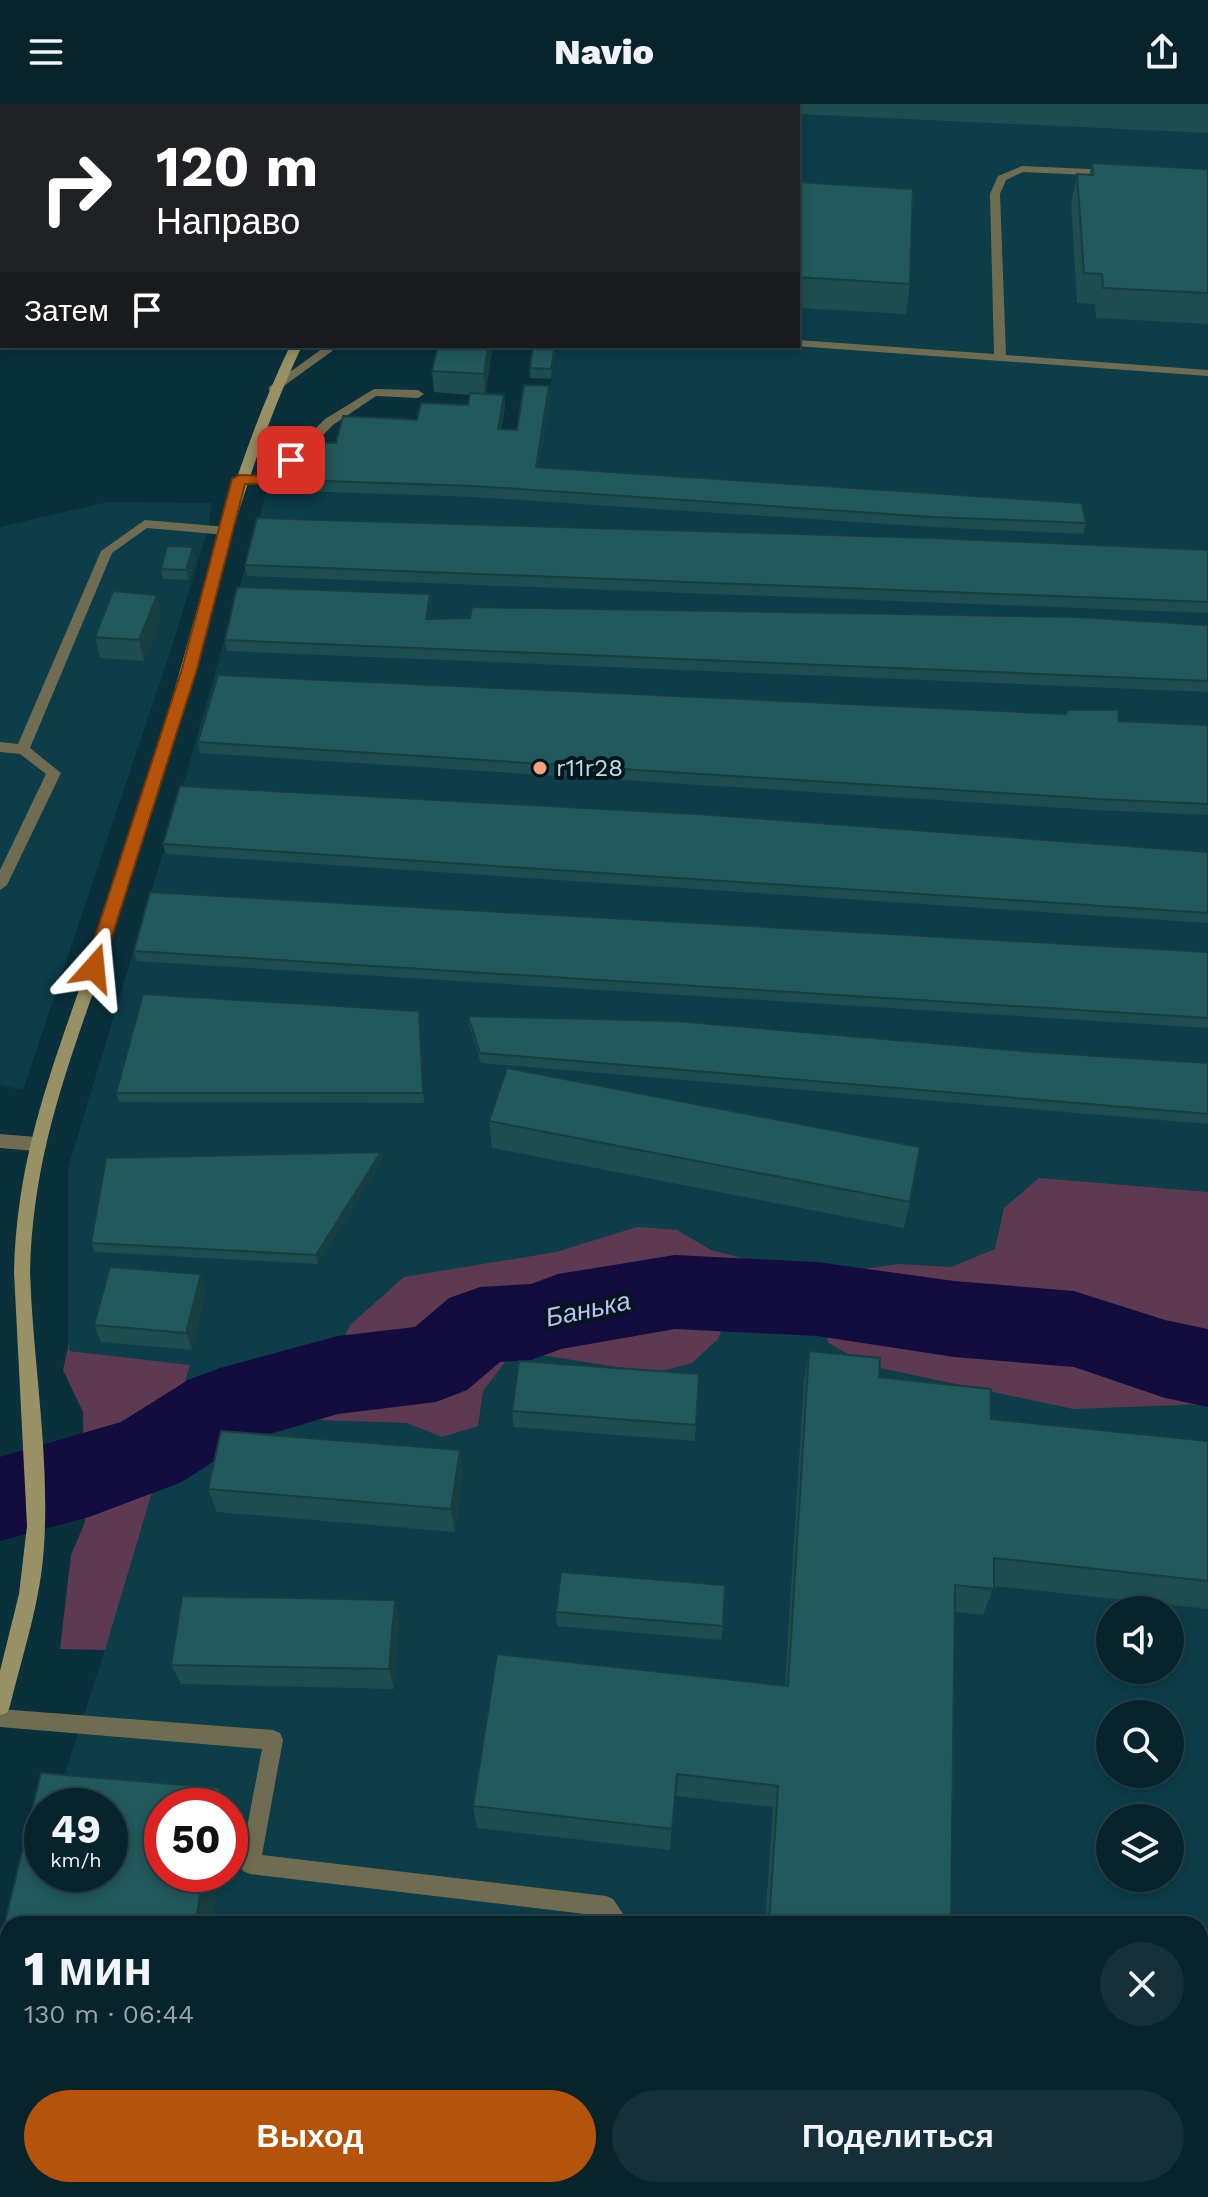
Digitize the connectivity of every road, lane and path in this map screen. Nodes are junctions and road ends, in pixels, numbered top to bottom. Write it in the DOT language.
graph roads {
  1 [pos="1130,174"];
  2 [pos="800,343"];
  3 [pos="295,348"];
  4 [pos="330,348"];
  5 [pos="1000,358"];
  6 [pos="1208,373"];
  7 [pos="273,389"];
  8 [pos="418,394"];
  9 [pos="239,479"];
  10 [pos="227,531"];
  11 [pos="0,747"];
  12 [pos="23,749"];
  13 [pos="0,885"];
  14 [pos="0,1141"];
  15 [pos="36,1144"];
  16 [pos="0,1706"];
  17 [pos="0,1718"];
  18 [pos="614,1916"];
  1 -- 5 [label="street"];
  2 -- 5 [label="street"];
  3 -- 7 [label="main road"];
  4 -- 7 [label="street"];
  5 -- 6 [label="street"];
  7 -- 9 [label="main road"];
  8 -- 9 [label="street"];
  9 -- 10 [label="main road"];
  10 -- 12 [label="street"];
  10 -- 15 [label="main road"];
  11 -- 12 [label="street"];
  12 -- 13 [label="street"];
  14 -- 15 [label="street"];
  15 -- 16 [label="main road"];
  17 -- 18 [label="street"];
}
